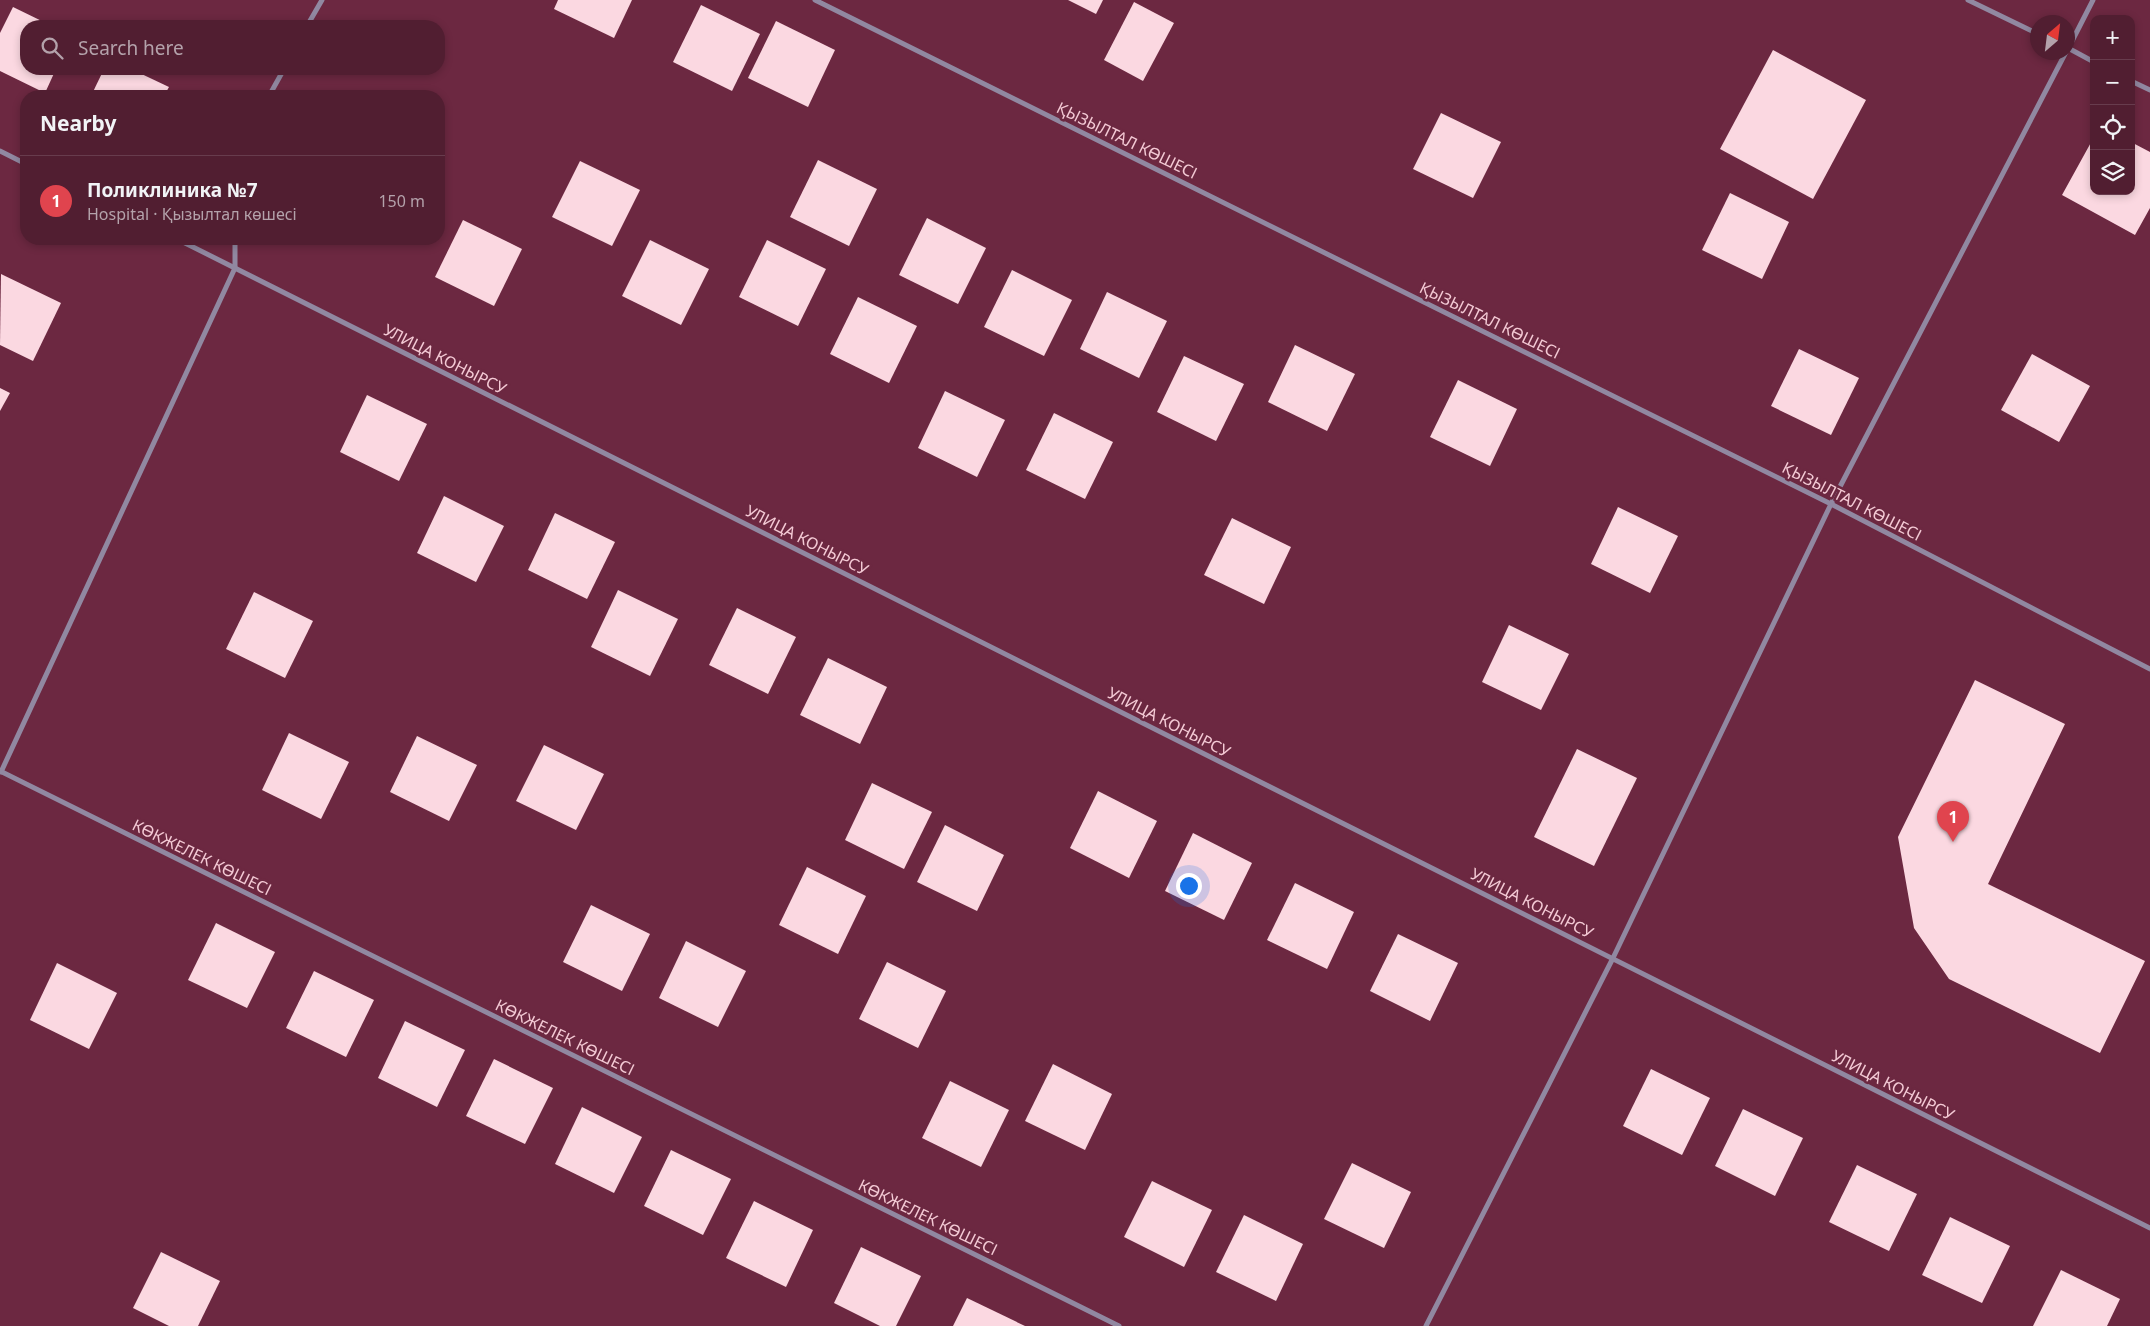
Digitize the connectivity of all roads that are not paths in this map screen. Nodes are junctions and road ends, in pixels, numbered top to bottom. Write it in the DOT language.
graph roads {
  1 [pos="322,0"];
  2 [pos="815,0"];
  3 [pos="1968,0"];
  4 [pos="2093,0"];
  5 [pos="310,20"];
  6 [pos="2030,30"];
  7 [pos="2075,35"];
  8 [pos="2075,52"];
  9 [pos="2062,60"];
  10 [pos="2090,60"];
  11 [pos="281,75"];
  12 [pos="2135,83"];
  13 [pos="272,90"];
  14 [pos="2150,90"];
  15 [pos="0,151"];
  16 [pos="20,161"];
  17 [pos="189,245"];
  18 [pos="235,245"];
  19 [pos="235,268"];
  20 [pos="1831,504"];
  21 [pos="2150,669"];
  22 [pos="0,771"];
  23 [pos="1613,958"];
  24 [pos="2150,1228"];
  25 [pos="1119,1326"];
  26 [pos="1426,1326"];
  1 -- 5 [label="street"];
  2 -- 20 [label="street, ҚЫЗЫЛТАЛ КӨШЕСІ"];
  3 -- 6 [label="street"];
  4 -- 7 [label="street"];
  8 -- 10 [label="street"];
  9 -- 20 [label="street"];
  11 -- 13 [label="street"];
  12 -- 14 [label="street"];
  15 -- 16 [label="street"];
  17 -- 19 [label="street, УЛИЦА КОНЫРСУ"];
  18 -- 19 [label="street"];
  19 -- 22 [label="street"];
  19 -- 23 [label="street, УЛИЦА КОНЫРСУ"];
  20 -- 21 [label="street, ҚЫЗЫЛТАЛ КӨШЕСІ"];
  20 -- 23 [label="street"];
  22 -- 25 [label="street, КӨКЖЕЛЕК КӨШЕСІ"];
  23 -- 24 [label="street, УЛИЦА КОНЫРСУ"];
  23 -- 26 [label="street"];
}
